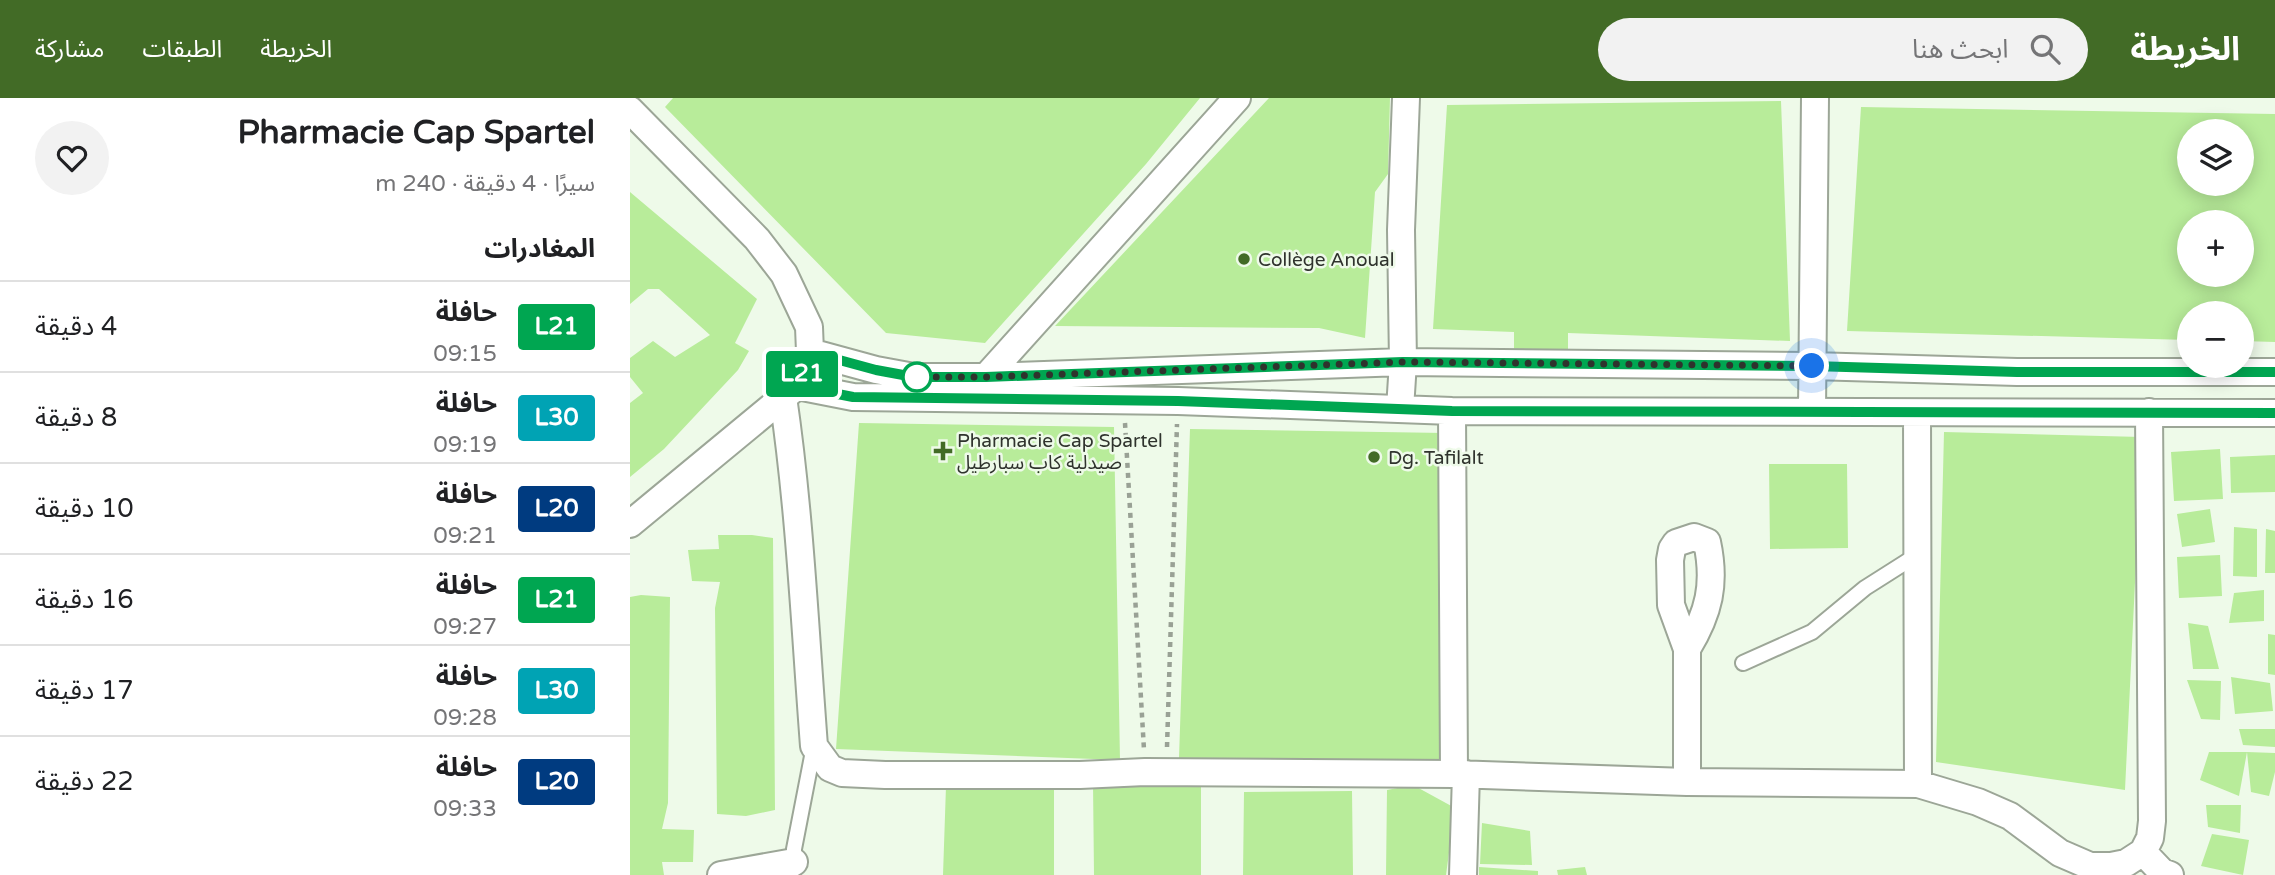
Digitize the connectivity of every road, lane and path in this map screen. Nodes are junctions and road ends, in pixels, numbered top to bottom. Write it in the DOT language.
graph roads {
  1 [pos="1237,98"];
  2 [pos="1406,98"];
  3 [pos="1815,98"];
  4 [pos="638,108"];
  5 [pos="810,352"];
  6 [pos="1403,362"];
  7 [pos="1812,366"];
  8 [pos="2275,372"];
  9 [pos="986,377"];
  10 [pos="790,391"];
  11 [pos="1178,401"];
  12 [pos="1124,402"];
  13 [pos="1400,409"];
  14 [pos="1452,411"];
  15 [pos="1812,411"];
  16 [pos="2149,412"];
  17 [pos="1917,413"];
  18 [pos="2275,413"];
  19 [pos="635,509"];
  20 [pos="1917,555"];
  21 [pos="1687,649"];
  22 [pos="1744,663"];
  23 [pos="814,746"];
  24 [pos="1155,772"];
  25 [pos="1460,774"];
  26 [pos="1687,782"];
  27 [pos="1918,784"];
  28 [pos="2143,852"];
  29 [pos="794,868"];
  30 [pos="721,875"];
  31 [pos="1463,875"];
  32 [pos="2170,875"];
  1 -- 9 [label="street"];
  2 -- 6 [label="street"];
  3 -- 7 [label="street"];
  4 -- 5 [label="street"];
  5 -- 9 [label="street"];
  5 -- 10 [label="street"];
  6 -- 7 [label="street"];
  6 -- 9 [label="street"];
  6 -- 13 [label="street"];
  7 -- 8 [label="street"];
  7 -- 15 [label="street"];
  10 -- 12 [label="street"];
  10 -- 19 [label="street"];
  10 -- 23 [label="street"];
  11 -- 12 [label="street"];
  11 -- 13 [label="street"];
  11 -- 24 [label="path"];
  12 -- 24 [label="path"];
  13 -- 14 [label="street"];
  14 -- 15 [label="street"];
  14 -- 25 [label="street"];
  15 -- 17 [label="street"];
  16 -- 17 [label="street"];
  16 -- 18 [label="street"];
  16 -- 28 [label="street"];
  17 -- 20 [label="street"];
  20 -- 22 [label="lane"];
  20 -- 27 [label="street"];
  21 -- 26 [label="street"];
  23 -- 24 [label="street"];
  23 -- 29 [label="lane"];
  24 -- 25 [label="street"];
  25 -- 26 [label="street"];
  25 -- 31 [label="street"];
  26 -- 27 [label="street"];
  27 -- 28 [label="street"];
  28 -- 32 [label="street"];
  29 -- 30 [label="street"];
}
